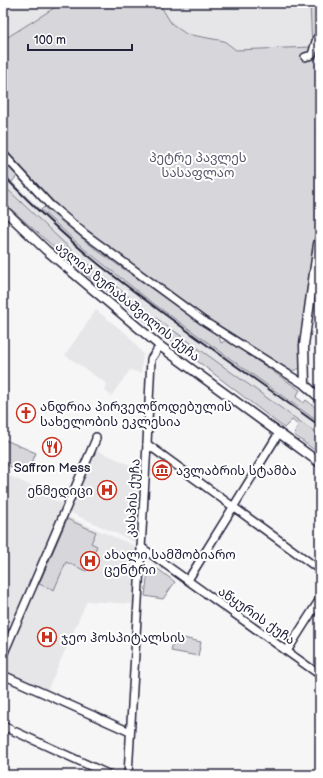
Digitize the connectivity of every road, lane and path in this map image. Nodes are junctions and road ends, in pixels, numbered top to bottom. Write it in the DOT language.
graph roads {
  1 [pos="320,35"];
  2 [pos="305,57"];
  3 [pos="3,154"];
  4 [pos="3,209"];
  5 [pos="320,238"];
  6 [pos="317,278"];
  7 [pos="160,346"];
  8 [pos="305,385"];
  9 [pos="320,398"];
  10 [pos="279,433"];
  11 [pos="96,436"];
  12 [pos="148,444"];
  13 [pos="320,463"];
  14 [pos="233,507"];
  15 [pos="140,547"];
  16 [pos="320,570"];
  17 [pos="188,580"];
  18 [pos="320,599"];
  19 [pos="288,652"];
  20 [pos="3,655"];
  21 [pos="3,675"];
  22 [pos="320,675"];
  23 [pos="3,726"];
  24 [pos="130,732"];
  25 [pos="110,775"];
  26 [pos="128,775"];
  1 -- 2 [label="street"];
  3 -- 8 [label="street"];
  4 -- 7 [label="street, ავლიპ ზურაბაშვილის ქუჩა"];
  5 -- 6 [label="street"];
  6 -- 8 [label="street"];
  7 -- 10 [label="street, ავლიპ ზურაბაშვილის ქუჩა"];
  7 -- 12 [label="street, კასპის ქუჩა"];
  8 -- 9 [label="street"];
  10 -- 13 [label="street, ავლიპ ზურაბაშვილის ქუჩა"];
  10 -- 14 [label="street"];
  11 -- 20 [label="street"];
  12 -- 14 [label="street"];
  12 -- 15 [label="street, კასპის ქუჩა"];
  14 -- 16 [label="street"];
  14 -- 17 [label="street"];
  15 -- 17 [label="street, აწყურის ქუჩა"];
  15 -- 24 [label="street, კასპის ქუჩა"];
  17 -- 19 [label="street, აწყურის ქუჩა"];
  18 -- 19 [label="street"];
  19 -- 22 [label="street, აწყურის ქუჩა"];
  21 -- 24 [label="street"];
  23 -- 25 [label="street"];
  24 -- 26 [label="street, კასპის ქუჩა"];
}
